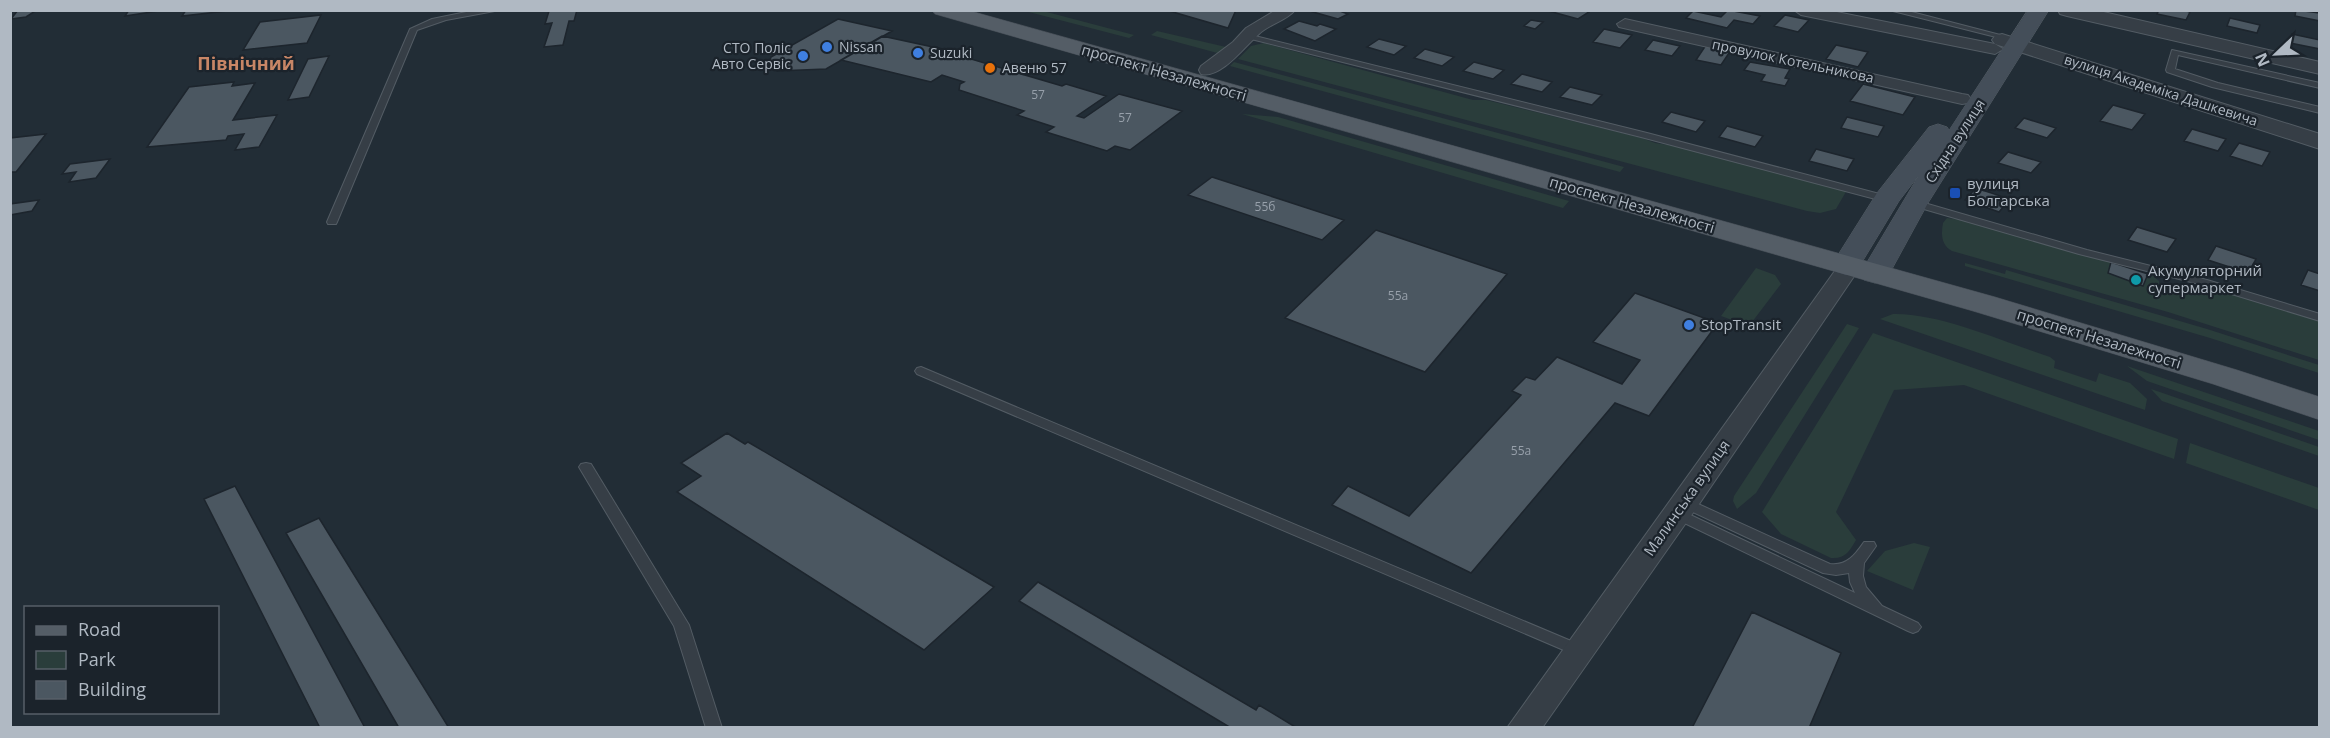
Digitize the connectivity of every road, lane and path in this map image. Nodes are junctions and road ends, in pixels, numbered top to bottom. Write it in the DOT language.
graph roads {
  1 [pos="497,10"];
  2 [pos="942,10"];
  3 [pos="993,10"];
  4 [pos="1288,10"];
  5 [pos="1802,10"];
  6 [pos="2021,10"];
  7 [pos="2039,10"];
  8 [pos="2067,10"];
  9 [pos="1897,11"];
  10 [pos="1625,24"];
  11 [pos="1250,36"];
  12 [pos="2005,43"];
  13 [pos="2319,68"];
  14 [pos="1207,70"];
  15 [pos="2319,86"];
  16 [pos="1962,99"];
  17 [pos="2319,111"];
  18 [pos="2319,142"];
  19 [pos="1887,199"];
  20 [pos="1914,203"];
  21 [pos="332,222"];
  22 [pos="1862,263"];
  23 [pos="2319,318"];
  24 [pos="921,371"];
  25 [pos="2319,390"];
  26 [pos="2319,409"];
  27 [pos="586,467"];
  28 [pos="1681,509"];
  29 [pos="1869,546"];
  30 [pos="1857,563"];
  31 [pos="1889,616"];
  32 [pos="1913,627"];
  33 [pos="1578,650"];
  34 [pos="714,728"];
  35 [pos="1522,728"];
  1 -- 21 [label="lane"];
  2 -- 22 [label="main road, проспект Незалежності"];
  3 -- 14 [label="main road, проспект Незалежності"];
  4 -- 11 [label="street"];
  5 -- 12 [label="street"];
  6 -- 12 [label="main road, Східна вулиця"];
  7 -- 12 [label="main road, Східна вулиця"];
  8 -- 13 [label="street"];
  9 -- 12 [label="lane"];
  10 -- 16 [label="street, провулок Котельникова"];
  11 -- 14 [label="street"];
  11 -- 19 [label="lane"];
  12 -- 16 [label="main road, Східна вулиця"];
  12 -- 18 [label="street, вулиця Академіка Дашкевича"];
  12 -- 20 [label="main road, Східна вулиця"];
  14 -- 22 [label="main road, проспект Незалежності"];
  15 -- 17 [label="lane"];
  16 -- 19 [label="main road, Східна вулиця"];
  19 -- 22 [label="main road, Східна вулиця"];
  20 -- 22 [label="main road, Східна вулиця"];
  20 -- 23 [label="lane"];
  22 -- 25 [label="main road, проспект Незалежності"];
  22 -- 26 [label="main road, проспект Незалежності"];
  22 -- 28 [label="street, Малинська вулиця"];
  24 -- 33 [label="lane"];
  27 -- 34 [label="lane"];
  28 -- 30 [label="lane"];
  28 -- 31 [label="lane"];
  28 -- 33 [label="street, Малинська вулиця"];
  29 -- 30 [label="lane"];
  30 -- 31 [label="lane"];
  31 -- 32 [label="lane"];
  33 -- 35 [label="street, Малинська вулиця"];
}
